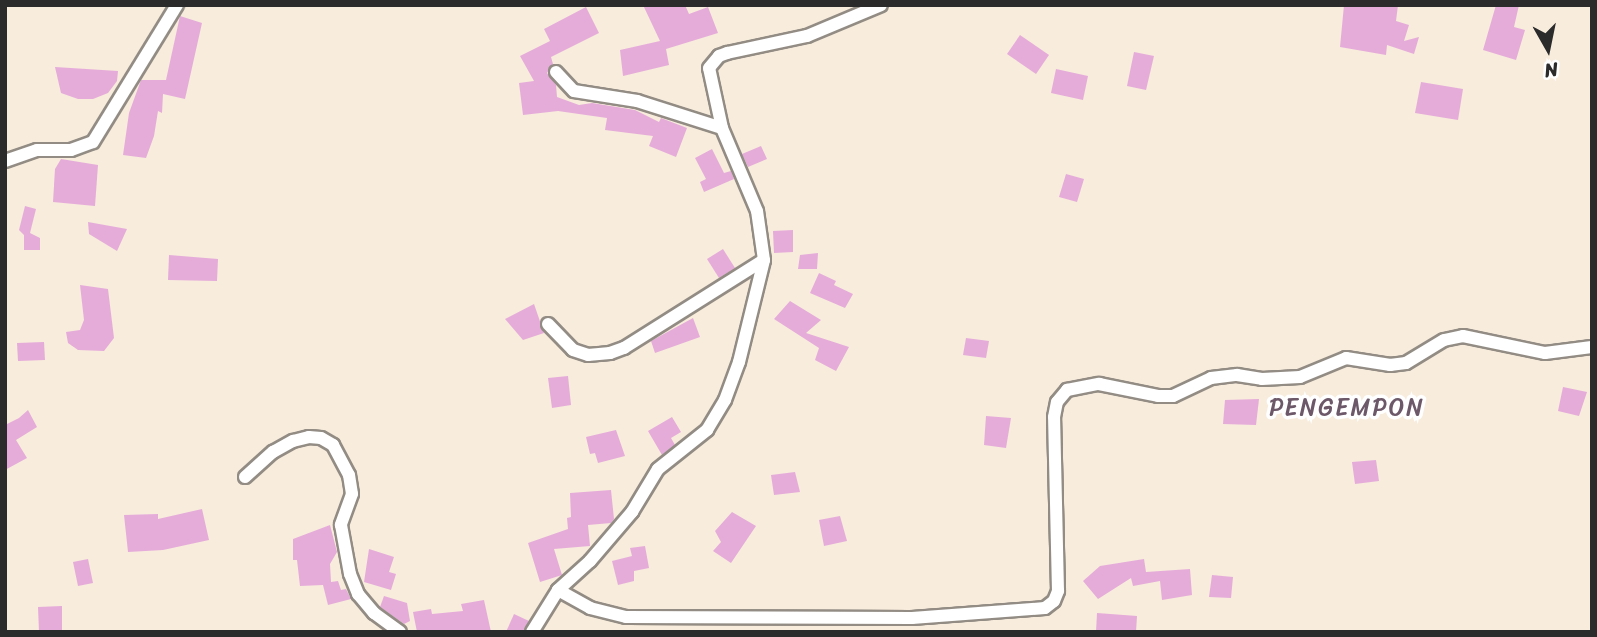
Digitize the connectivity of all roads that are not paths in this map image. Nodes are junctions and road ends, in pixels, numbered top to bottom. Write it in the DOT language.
graph roads {
  1 [pos="177,5"];
  2 [pos="881,5"];
  3 [pos="556,72"];
  4 [pos="722,128"];
  5 [pos="5,161"];
  6 [pos="764,260"];
  7 [pos="548,324"];
  8 [pos="1592,346"];
  9 [pos="245,477"];
  10 [pos="558,590"];
  11 [pos="400,632"];
  12 [pos="532,632"];
  1 -- 5 [label="street"];
  2 -- 4 [label="street"];
  3 -- 4 [label="street"];
  4 -- 6 [label="street"];
  6 -- 7 [label="street"];
  6 -- 10 [label="street"];
  8 -- 10 [label="street"];
  9 -- 11 [label="street"];
  10 -- 12 [label="street"];
}
